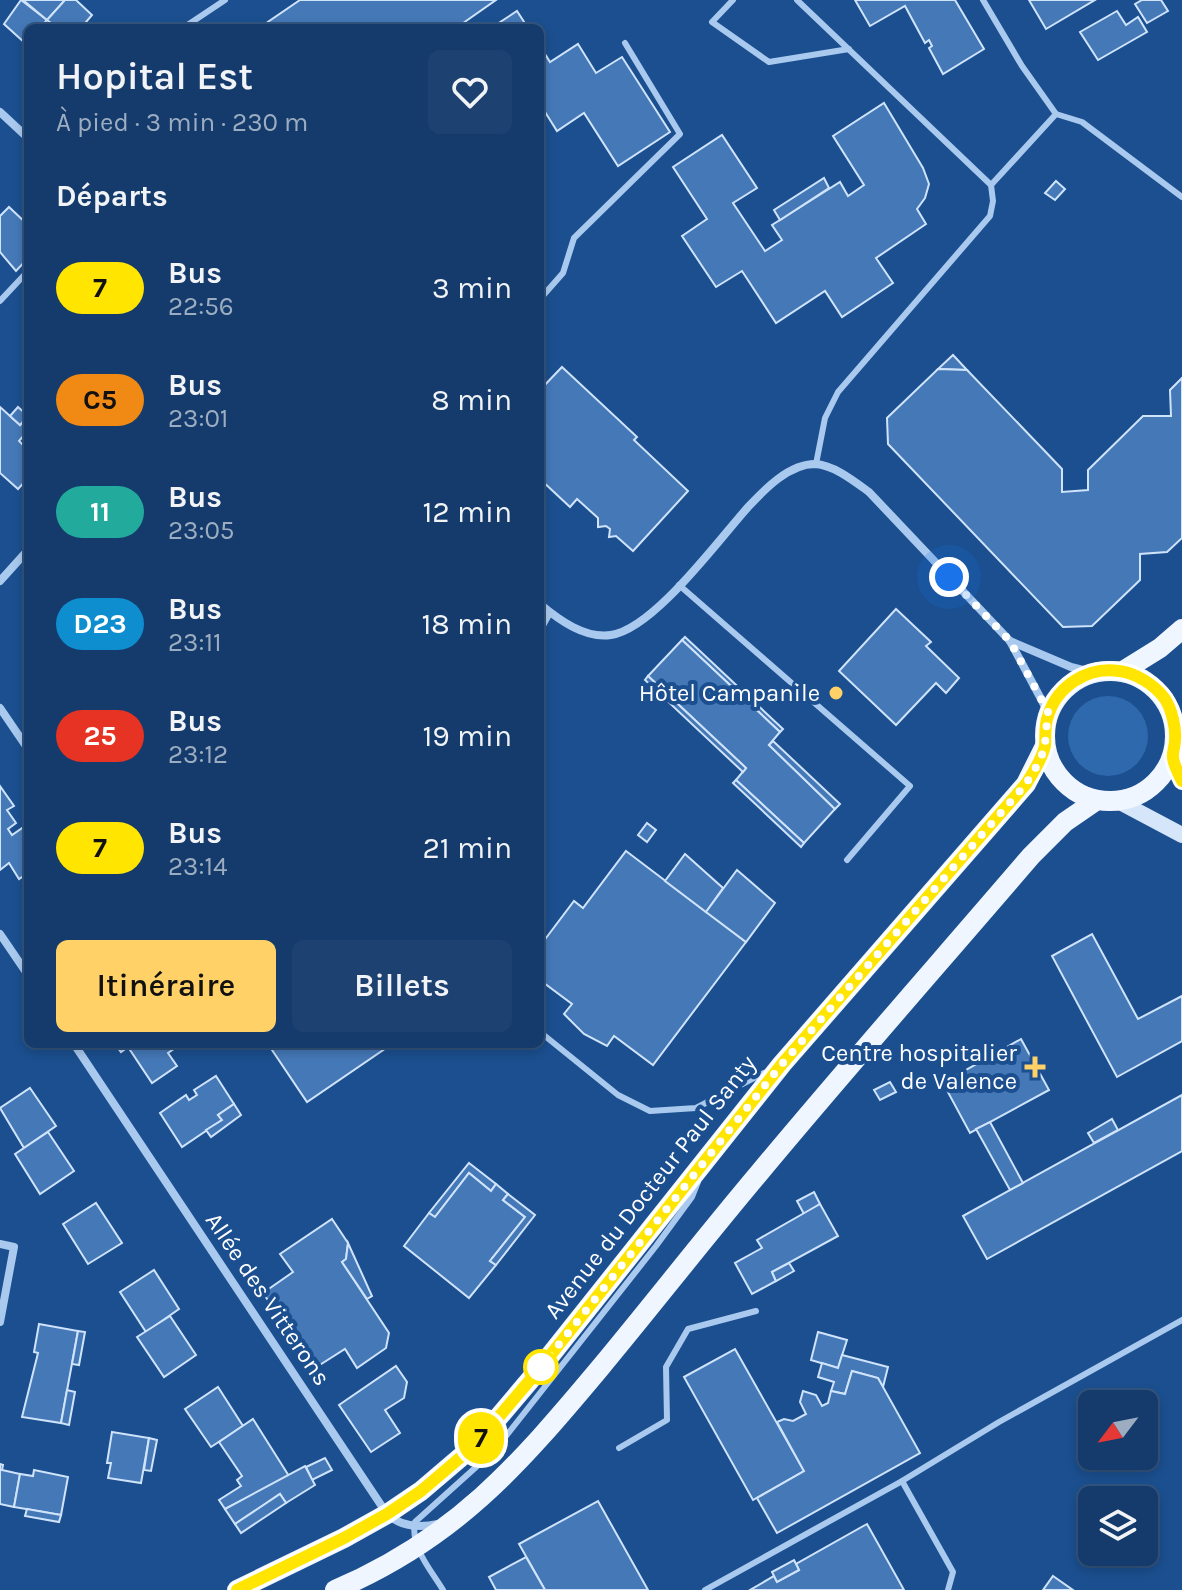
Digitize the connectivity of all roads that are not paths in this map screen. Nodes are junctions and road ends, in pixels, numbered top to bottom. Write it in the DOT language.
graph roads {
  1 [pos="225,0"];
  2 [pos="733,0"];
  3 [pos="797,0"];
  4 [pos="983,0"];
  5 [pos="189,24"];
  6 [pos="625,43"];
  7 [pos="849,49"];
  8 [pos="0,112"];
  9 [pos="1056,114"];
  10 [pos="24,132"];
  11 [pos="991,185"];
  12 [pos="1182,197"];
  13 [pos="24,275"];
  14 [pos="544,294"];
  15 [pos="0,301"];
  16 [pos="816,464"];
  17 [pos="24,554"];
  18 [pos="0,581"];
  19 [pos="679,585"];
  20 [pos="544,608"];
  21 [pos="550,613"];
  22 [pos="544,624"];
  23 [pos="1182,629"];
  24 [pos="1010,641"];
  25 [pos="1123,671"];
  26 [pos="1091,672"];
  27 [pos="0,708"];
  28 [pos="1048,712"];
  29 [pos="1178,714"];
  30 [pos="24,743"];
  31 [pos="1045,746"];
  32 [pos="1172,757"];
  33 [pos="1182,781"];
  34 [pos="1108,801"];
  35 [pos="1182,835"];
  36 [pos="847,860"];
  37 [pos="0,934"];
  38 [pos="24,969"];
  39 [pos="544,1035"];
  40 [pos="77,1048"];
  41 [pos="782,1064"];
  42 [pos="712,1150"];
  43 [pos="0,1244"];
  44 [pos="756,1311"];
  45 [pos="1182,1320"];
  46 [pos="0,1322"];
  47 [pos="619,1448"];
  48 [pos="902,1481"];
  49 [pos="387,1514"];
  50 [pos="458,1519"];
  51 [pos="414,1526"];
  52 [pos="417,1547"];
  53 [pos="237,1590"];
  54 [pos="335,1590"];
  55 [pos="443,1590"];
  56 [pos="705,1590"];
  57 [pos="948,1590"];
  1 -- 5 [label="lane"];
  2 -- 7 [label="lane"];
  3 -- 7 [label="lane"];
  4 -- 9 [label="lane"];
  6 -- 14 [label="lane"];
  7 -- 11 [label="lane"];
  8 -- 10 [label="street"];
  9 -- 11 [label="lane"];
  9 -- 12 [label="lane"];
  11 -- 16 [label="lane"];
  13 -- 15 [label="lane"];
  16 -- 19 [label="street"];
  16 -- 24 [label="street"];
  17 -- 18 [label="street"];
  19 -- 21 [label="street"];
  19 -- 36 [label="lane"];
  20 -- 21 [label="street"];
  21 -- 22 [label="lane"];
  23 -- 25 [label="main road"];
  24 -- 26 [label="street"];
  24 -- 28 [label="street"];
  25 -- 26 [label="main road"];
  25 -- 29 [label="main road"];
  26 -- 28 [label="main road"];
  27 -- 30 [label="street"];
  28 -- 31 [label="main road"];
  29 -- 32 [label="main road"];
  31 -- 34 [label="main road"];
  31 -- 41 [label="main road, Avenue du Docteur Paul Santy"];
  32 -- 33 [label="main road"];
  32 -- 34 [label="main road"];
  34 -- 35 [label="main road"];
  34 -- 50 [label="main road"];
  37 -- 38 [label="street"];
  39 -- 41 [label="lane"];
  40 -- 49 [label="street, Allée des Vitterons"];
  41 -- 42 [label="main road, Avenue du Docteur Paul Santy"];
  42 -- 49 [label="main road, Avenue du Docteur Paul Santy"];
  42 -- 51 [label="lane"];
  43 -- 46 [label="street"];
  44 -- 47 [label="lane"];
  45 -- 48 [label="lane"];
  48 -- 56 [label="lane"];
  48 -- 57 [label="lane"];
  49 -- 51 [label="street"];
  49 -- 53 [label="main road, Avenue du Docteur Paul Santy"];
  50 -- 51 [label="street"];
  50 -- 52 [label="main road"];
  51 -- 52 [label="lane"];
  52 -- 54 [label="main road"];
  52 -- 55 [label="lane"];
}
